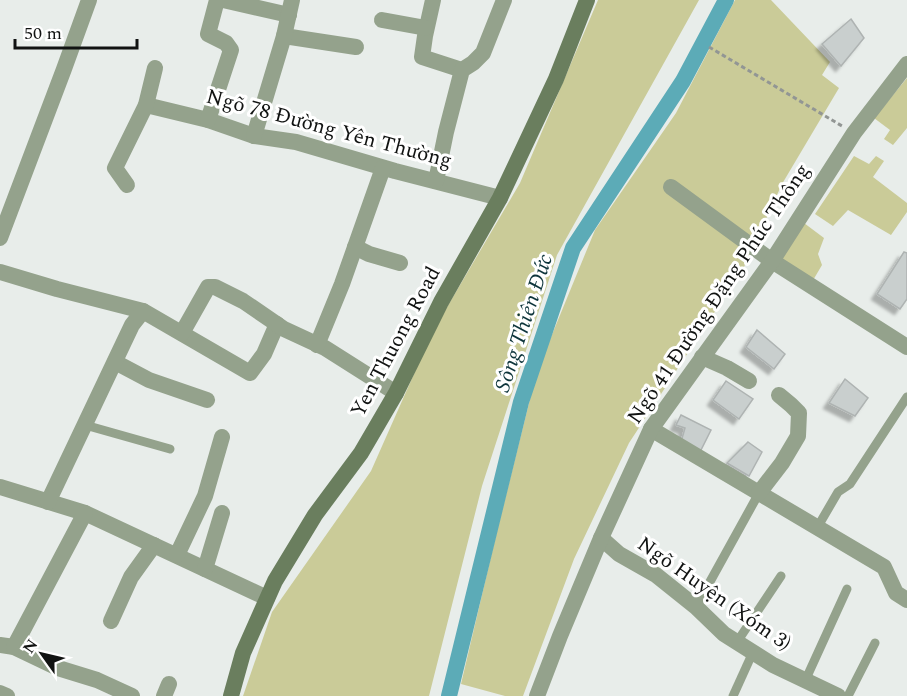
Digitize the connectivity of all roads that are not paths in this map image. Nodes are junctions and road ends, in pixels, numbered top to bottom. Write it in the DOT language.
graph roads {
  1 [pos="89,0"];
  2 [pos="217,0"];
  3 [pos="223,0"];
  4 [pos="433,0"];
  5 [pos="504,0"];
  6 [pos="587,0"];
  7 [pos="290,7"];
  8 [pos="382,20"];
  9 [pos="426,28"];
  10 [pos="284,36"];
  11 [pos="356,47"];
  12 [pos="907,64"];
  13 [pos="154,68"];
  14 [pos="462,70"];
  15 [pos="146,105"];
  16 [pos="208,120"];
  17 [pos="254,136"];
  18 [pos="383,168"];
  19 [pos="436,181"];
  20 [pos="127,185"];
  21 [pos="671,187"];
  22 [pos="500,198"];
  23 [pos="0,238"];
  24 [pos="355,247"];
  25 [pos="772,261"];
  26 [pos="400,263"];
  27 [pos="0,272"];
  28 [pos="143,311"];
  29 [pos="277,324"];
  30 [pos="182,333"];
  31 [pos="317,345"];
  32 [pos="907,347"];
  33 [pos="702,357"];
  34 [pos="115,362"];
  35 [pos="749,381"];
  36 [pos="396,393"];
  37 [pos="779,395"];
  38 [pos="907,397"];
  39 [pos="207,400"];
  40 [pos="85,425"];
  41 [pos="651,429"];
  42 [pos="222,437"];
  43 [pos="170,449"];
  44 [pos="0,487"];
  45 [pos="759,493"];
  46 [pos="48,502"];
  47 [pos="86,513"];
  48 [pos="222,513"];
  49 [pos="817,528"];
  50 [pos="601,538"];
  51 [pos="154,544"];
  52 [pos="177,555"];
  53 [pos="205,569"];
  54 [pos="781,576"];
  55 [pos="847,589"];
  56 [pos="267,598"];
  57 [pos="907,600"];
  58 [pos="696,607"];
  59 [pos="111,621"];
  60 [pos="738,642"];
  61 [pos="875,643"];
  62 [pos="4,646"];
  63 [pos="753,652"];
  64 [pos="805,681"];
  65 [pos="0,693"];
  66 [pos="8,696"];
  67 [pos="132,696"];
  68 [pos="231,696"];
  69 [pos="537,696"];
  70 [pos="733,696"];
  71 [pos="838,696"];
  72 [pos="848,696"];
  1 -- 23 [label="street"];
  2 -- 16 [label="street"];
  3 -- 7 [label="street"];
  4 -- 9 [label="street"];
  5 -- 14 [label="street"];
  6 -- 22 [label="main road, Yen Thuong Road"];
  7 -- 10 [label="street"];
  8 -- 9 [label="street"];
  9 -- 14 [label="street"];
  10 -- 11 [label="street"];
  10 -- 17 [label="street"];
  12 -- 25 [label="street, Ngõ 41 Đường Đặng Phúc Thông"];
  13 -- 15 [label="street"];
  14 -- 19 [label="street"];
  15 -- 16 [label="street, Ngõ 78 Đường Yên Thường"];
  15 -- 20 [label="street"];
  16 -- 17 [label="street, Ngõ 78 Đường Yên Thường"];
  17 -- 18 [label="street, Ngõ 78 Đường Yên Thường"];
  18 -- 19 [label="street, Ngõ 78 Đường Yên Thường"];
  18 -- 24 [label="street"];
  19 -- 22 [label="street, Ngõ 78 Đường Yên Thường"];
  21 -- 25 [label="street"];
  22 -- 36 [label="main road, Yen Thuong Road"];
  24 -- 26 [label="street"];
  24 -- 31 [label="street"];
  25 -- 32 [label="street"];
  25 -- 33 [label="street, Ngõ 41 Đường Đặng Phúc Thông"];
  27 -- 28 [label="street"];
  28 -- 30 [label="street"];
  28 -- 34 [label="street"];
  29 -- 30 [label="street"];
  29 -- 30 [label="street"];
  29 -- 31 [label="street"];
  31 -- 36 [label="street"];
  33 -- 35 [label="street"];
  33 -- 41 [label="street, Ngõ 41 Đường Đặng Phúc Thông"];
  34 -- 39 [label="street"];
  34 -- 40 [label="street"];
  36 -- 56 [label="main road, Yen Thuong Road"];
  37 -- 45 [label="street"];
  38 -- 49 [label="lane"];
  40 -- 43 [label="lane"];
  40 -- 46 [label="street"];
  41 -- 45 [label="street"];
  41 -- 50 [label="street, Ngõ 41 Đường Đặng Phúc Thông"];
  42 -- 52 [label="street"];
  44 -- 46 [label="street"];
  45 -- 49 [label="street"];
  45 -- 58 [label="lane"];
  46 -- 47 [label="street"];
  47 -- 51 [label="street"];
  47 -- 62 [label="street"];
  48 -- 53 [label="street"];
  49 -- 57 [label="street"];
  50 -- 58 [label="street, Ngõ Huyện (Xóm 3)"];
  50 -- 69 [label="street, Ngõ 41 Đường Đặng Phúc Thông"];
  51 -- 52 [label="street"];
  51 -- 59 [label="street"];
  52 -- 53 [label="street"];
  53 -- 56 [label="street"];
  54 -- 60 [label="lane"];
  55 -- 64 [label="lane"];
  56 -- 68 [label="main road, Yen Thuong Road"];
  58 -- 60 [label="street, Ngõ Huyện (Xóm 3)"];
  60 -- 63 [label="street, Ngõ Huyện (Xóm 3)"];
  61 -- 72 [label="lane"];
  62 -- 67 [label="street"];
  63 -- 64 [label="street, Ngõ Huyện (Xóm 3)"];
  63 -- 70 [label="lane"];
  64 -- 71 [label="street, Ngõ Huyện (Xóm 3)"];
  65 -- 66 [label="street"];
}
